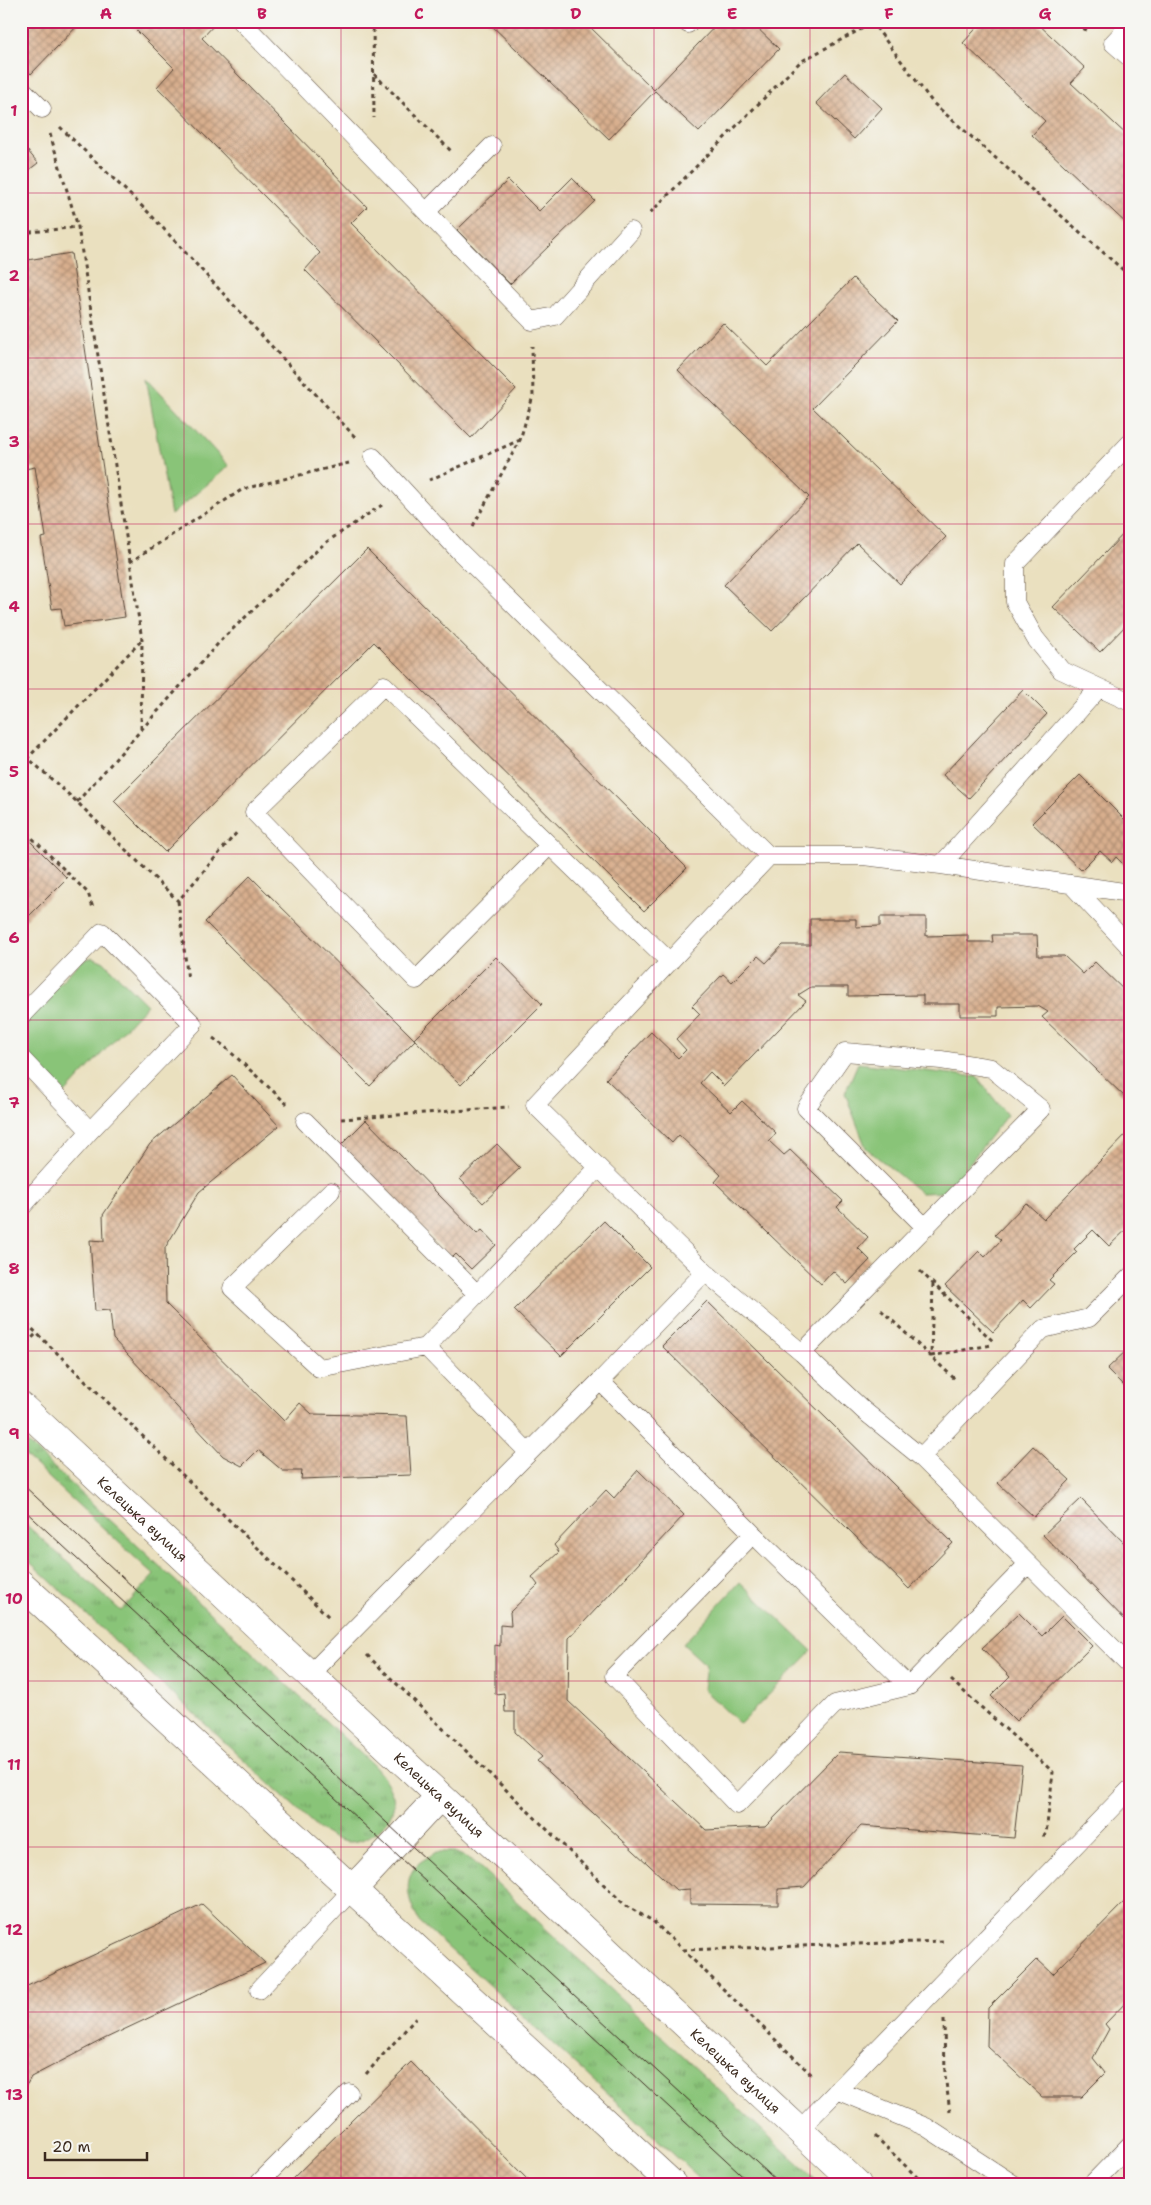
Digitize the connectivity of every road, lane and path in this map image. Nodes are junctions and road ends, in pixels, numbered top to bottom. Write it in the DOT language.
graph roads {
  1 [pos="242,21"];
  2 [pos="373,21"];
  3 [pos="873,22"];
  4 [pos="1130,25"];
  5 [pos="1130,58"];
  6 [pos="374,74"];
  7 [pos="21,88"];
  8 [pos="42,109"];
  9 [pos="492,146"];
  10 [pos="374,159"];
  11 [pos="469,169"];
  12 [pos="426,212"];
  13 [pos="78,227"];
  14 [pos="631,232"];
  15 [pos="21,233"];
  16 [pos="1130,276"];
  17 [pos="532,320"];
  18 [pos="520,440"];
  19 [pos="1130,443"];
  20 [pos="373,457"];
  21 [pos="404,490"];
  22 [pos="459,550"];
  23 [pos="130,562"];
  24 [pos="142,640"];
  25 [pos="1099,688"];
  26 [pos="1130,702"];
  27 [pos="142,729"];
  28 [pos="21,749"];
  29 [pos="28,758"];
  30 [pos="21,765"];
  31 [pos="77,802"];
  32 [pos="254,812"];
  33 [pos="21,827"];
  34 [pos="549,846"];
  35 [pos="770,856"];
  36 [pos="941,865"];
  37 [pos="1071,884"];
  38 [pos="1130,893"];
  39 [pos="178,901"];
  40 [pos="102,932"];
  41 [pos="1130,947"];
  42 [pos="670,962"];
  43 [pos="21,1016"];
  44 [pos="193,1024"];
  45 [pos="21,1058"];
  46 [pos="535,1105"];
  47 [pos="305,1121"];
  48 [pos="90,1131"];
  49 [pos="598,1168"];
  50 [pos="331,1191"];
  51 [pos="21,1208"];
  52 [pos="926,1228"];
  53 [pos="902,1253"];
  54 [pos="705,1272"];
  55 [pos="1130,1277"];
  56 [pos="933,1283"];
  57 [pos="863,1292"];
  58 [pos="477,1294"];
  59 [pos="21,1318"];
  60 [pos="36,1333"];
  61 [pos="426,1347"];
  62 [pos="21,1349"];
  63 [pos="802,1354"];
  64 [pos="931,1356"];
  65 [pos="600,1381"];
  66 [pos="976,1400"];
  67 [pos="21,1406"];
  68 [pos="528,1452"];
  69 [pos="921,1458"];
  70 [pos="752,1534"];
  71 [pos="1028,1564"];
  72 [pos="21,1584"];
  73 [pos="348,1636"];
  74 [pos="932,1663"];
  75 [pos="1130,1664"];
  76 [pos="309,1675"];
  77 [pos="909,1686"];
  78 [pos="1130,1788"];
  79 [pos="439,1796"];
  80 [pos="1039,1841"];
  81 [pos="352,1890"];
  82 [pos="683,1950"];
  83 [pos="944,1980"];
  84 [pos="259,1990"];
  85 [pos="416,2018"];
  86 [pos="349,2093"];
  87 [pos="835,2093"];
  88 [pos="800,2129"];
  89 [pos="868,2129"];
  90 [pos="1130,2144"];
  91 [pos="954,2146"];
  92 [pos="258,2184"];
  93 [pos="672,2184"];
  94 [pos="857,2184"];
  95 [pos="924,2184"];
  96 [pos="1013,2184"];
  97 [pos="1092,2184"];
  1 -- 10 [label="lane"];
  2 -- 6 [label="path"];
  3 -- 14 [label="path"];
  3 -- 16 [label="path"];
  4 -- 5 [label="lane"];
  6 -- 10 [label="path"];
  6 -- 11 [label="path"];
  7 -- 8 [label="lane"];
  8 -- 13 [label="path"];
  8 -- 20 [label="path"];
  9 -- 11 [label="lane"];
  10 -- 12 [label="lane"];
  11 -- 12 [label="lane"];
  12 -- 17 [label="lane"];
  13 -- 15 [label="path"];
  13 -- 23 [label="path"];
  14 -- 17 [label="lane"];
  17 -- 18 [label="path"];
  18 -- 21 [label="path"];
  18 -- 22 [label="path"];
  19 -- 25 [label="lane"];
  20 -- 21 [label="lane"];
  20 -- 23 [label="path"];
  21 -- 22 [label="lane"];
  21 -- 27 [label="path"];
  22 -- 35 [label="lane"];
  23 -- 24 [label="path"];
  24 -- 27 [label="path"];
  24 -- 29 [label="path"];
  25 -- 26 [label="lane"];
  25 -- 36 [label="lane"];
  27 -- 31 [label="path"];
  28 -- 29 [label="path"];
  29 -- 30 [label="path"];
  29 -- 31 [label="path"];
  31 -- 39 [label="path"];
  32 -- 34 [label="lane"];
  32 -- 34 [label="lane"];
  32 -- 39 [label="path"];
  33 -- 40 [label="path"];
  34 -- 42 [label="lane"];
  35 -- 36 [label="lane"];
  35 -- 42 [label="lane"];
  36 -- 37 [label="lane"];
  37 -- 38 [label="lane"];
  37 -- 41 [label="lane"];
  39 -- 44 [label="path"];
  40 -- 43 [label="lane"];
  40 -- 44 [label="lane"];
  42 -- 46 [label="lane"];
  44 -- 47 [label="path"];
  44 -- 48 [label="lane"];
  45 -- 48 [label="lane"];
  46 -- 47 [label="path"];
  46 -- 49 [label="lane"];
  47 -- 58 [label="lane"];
  48 -- 51 [label="lane"];
  49 -- 54 [label="lane"];
  49 -- 58 [label="lane"];
  50 -- 61 [label="lane"];
  52 -- 52 [label="lane"];
  52 -- 53 [label="lane"];
  53 -- 56 [label="path"];
  53 -- 57 [label="lane"];
  54 -- 63 [label="lane"];
  54 -- 65 [label="lane"];
  55 -- 66 [label="lane"];
  56 -- 64 [label="path"];
  56 -- 64 [label="path"];
  57 -- 63 [label="lane"];
  57 -- 64 [label="path"];
  58 -- 61 [label="lane"];
  59 -- 60 [label="path"];
  60 -- 62 [label="path"];
  60 -- 73 [label="path"];
  61 -- 68 [label="lane"];
  63 -- 69 [label="lane"];
  64 -- 66 [label="path"];
  65 -- 68 [label="lane"];
  65 -- 70 [label="lane"];
  66 -- 69 [label="lane"];
  67 -- 76 [label="main road, Келецька вулиця"];
  68 -- 73 [label="lane"];
  69 -- 71 [label="lane"];
  70 -- 77 [label="lane"];
  70 -- 77 [label="lane"];
  71 -- 74 [label="lane"];
  71 -- 75 [label="lane"];
  72 -- 81 [label="main road"];
  73 -- 76 [label="lane"];
  73 -- 82 [label="path"];
  74 -- 77 [label="lane"];
  74 -- 80 [label="path"];
  76 -- 79 [label="main road, Келецька вулиця"];
  78 -- 83 [label="lane"];
  79 -- 81 [label="main road"];
  79 -- 88 [label="main road, Келецька вулиця"];
  81 -- 84 [label="lane"];
  81 -- 93 [label="main road"];
  82 -- 83 [label="path"];
  82 -- 87 [label="path"];
  83 -- 87 [label="lane"];
  83 -- 91 [label="path"];
  85 -- 86 [label="path"];
  86 -- 92 [label="lane"];
  87 -- 88 [label="lane"];
  87 -- 91 [label="lane"];
  88 -- 94 [label="main road, Келецька вулиця"];
  89 -- 95 [label="path"];
  90 -- 97 [label="lane"];
  91 -- 96 [label="lane"];
}
